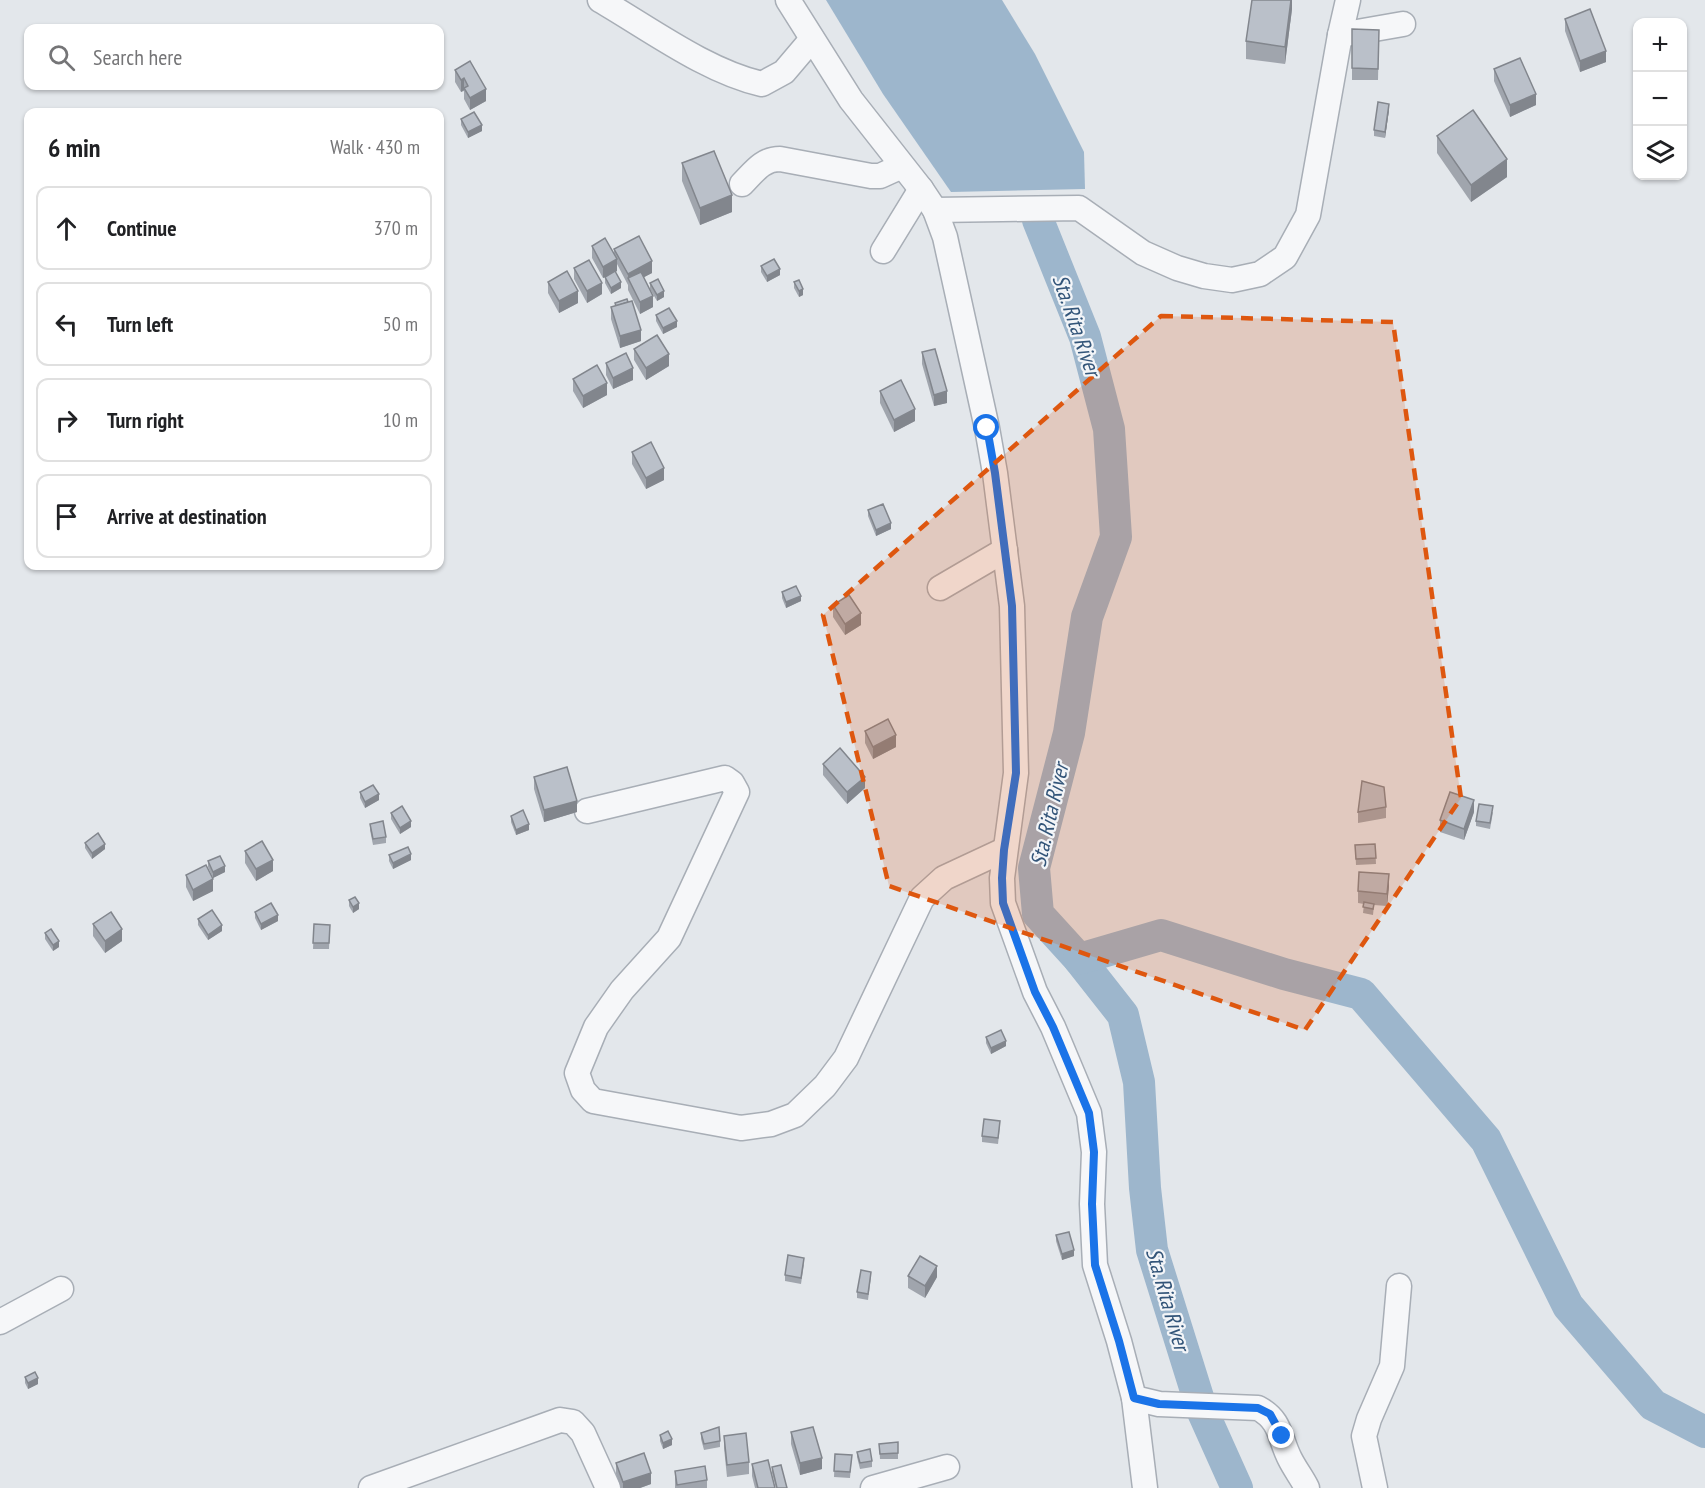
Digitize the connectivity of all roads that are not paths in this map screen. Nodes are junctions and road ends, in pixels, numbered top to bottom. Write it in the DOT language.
graph roads {
  1 [pos="600,0"];
  2 [pos="788,0"];
  3 [pos="1348,0"];
  4 [pos="1403,24"];
  5 [pos="1340,34"];
  6 [pos="812,39"];
  7 [pos="902,166"];
  8 [pos="742,184"];
  9 [pos="921,189"];
  10 [pos="935,210"];
  11 [pos="883,251"];
  12 [pos="1005,550"];
  13 [pos="940,588"];
  14 [pos="587,811"];
  15 [pos="1004,850"];
  16 [pos="1399,1286"];
  17 [pos="61,1289"];
  18 [pos="0,1322"];
  19 [pos="1134,1398"];
  20 [pos="947,1467"];
  21 [pos="371,1488"];
  22 [pos="608,1488"];
  23 [pos="873,1488"];
  24 [pos="1145,1488"];
  25 [pos="1307,1488"];
  26 [pos="1375,1488"];
  1 -- 6 [label="street"];
  2 -- 6 [label="street"];
  3 -- 5 [label="street"];
  4 -- 5 [label="street"];
  5 -- 10 [label="street"];
  6 -- 7 [label="street"];
  7 -- 8 [label="street"];
  7 -- 9 [label="street"];
  9 -- 10 [label="street"];
  9 -- 11 [label="street"];
  10 -- 12 [label="street"];
  12 -- 13 [label="street"];
  12 -- 15 [label="street"];
  14 -- 15 [label="street"];
  15 -- 19 [label="street"];
  16 -- 26 [label="street"];
  17 -- 18 [label="street"];
  19 -- 24 [label="street"];
  19 -- 25 [label="street"];
  20 -- 23 [label="street"];
  21 -- 22 [label="street"];
}
